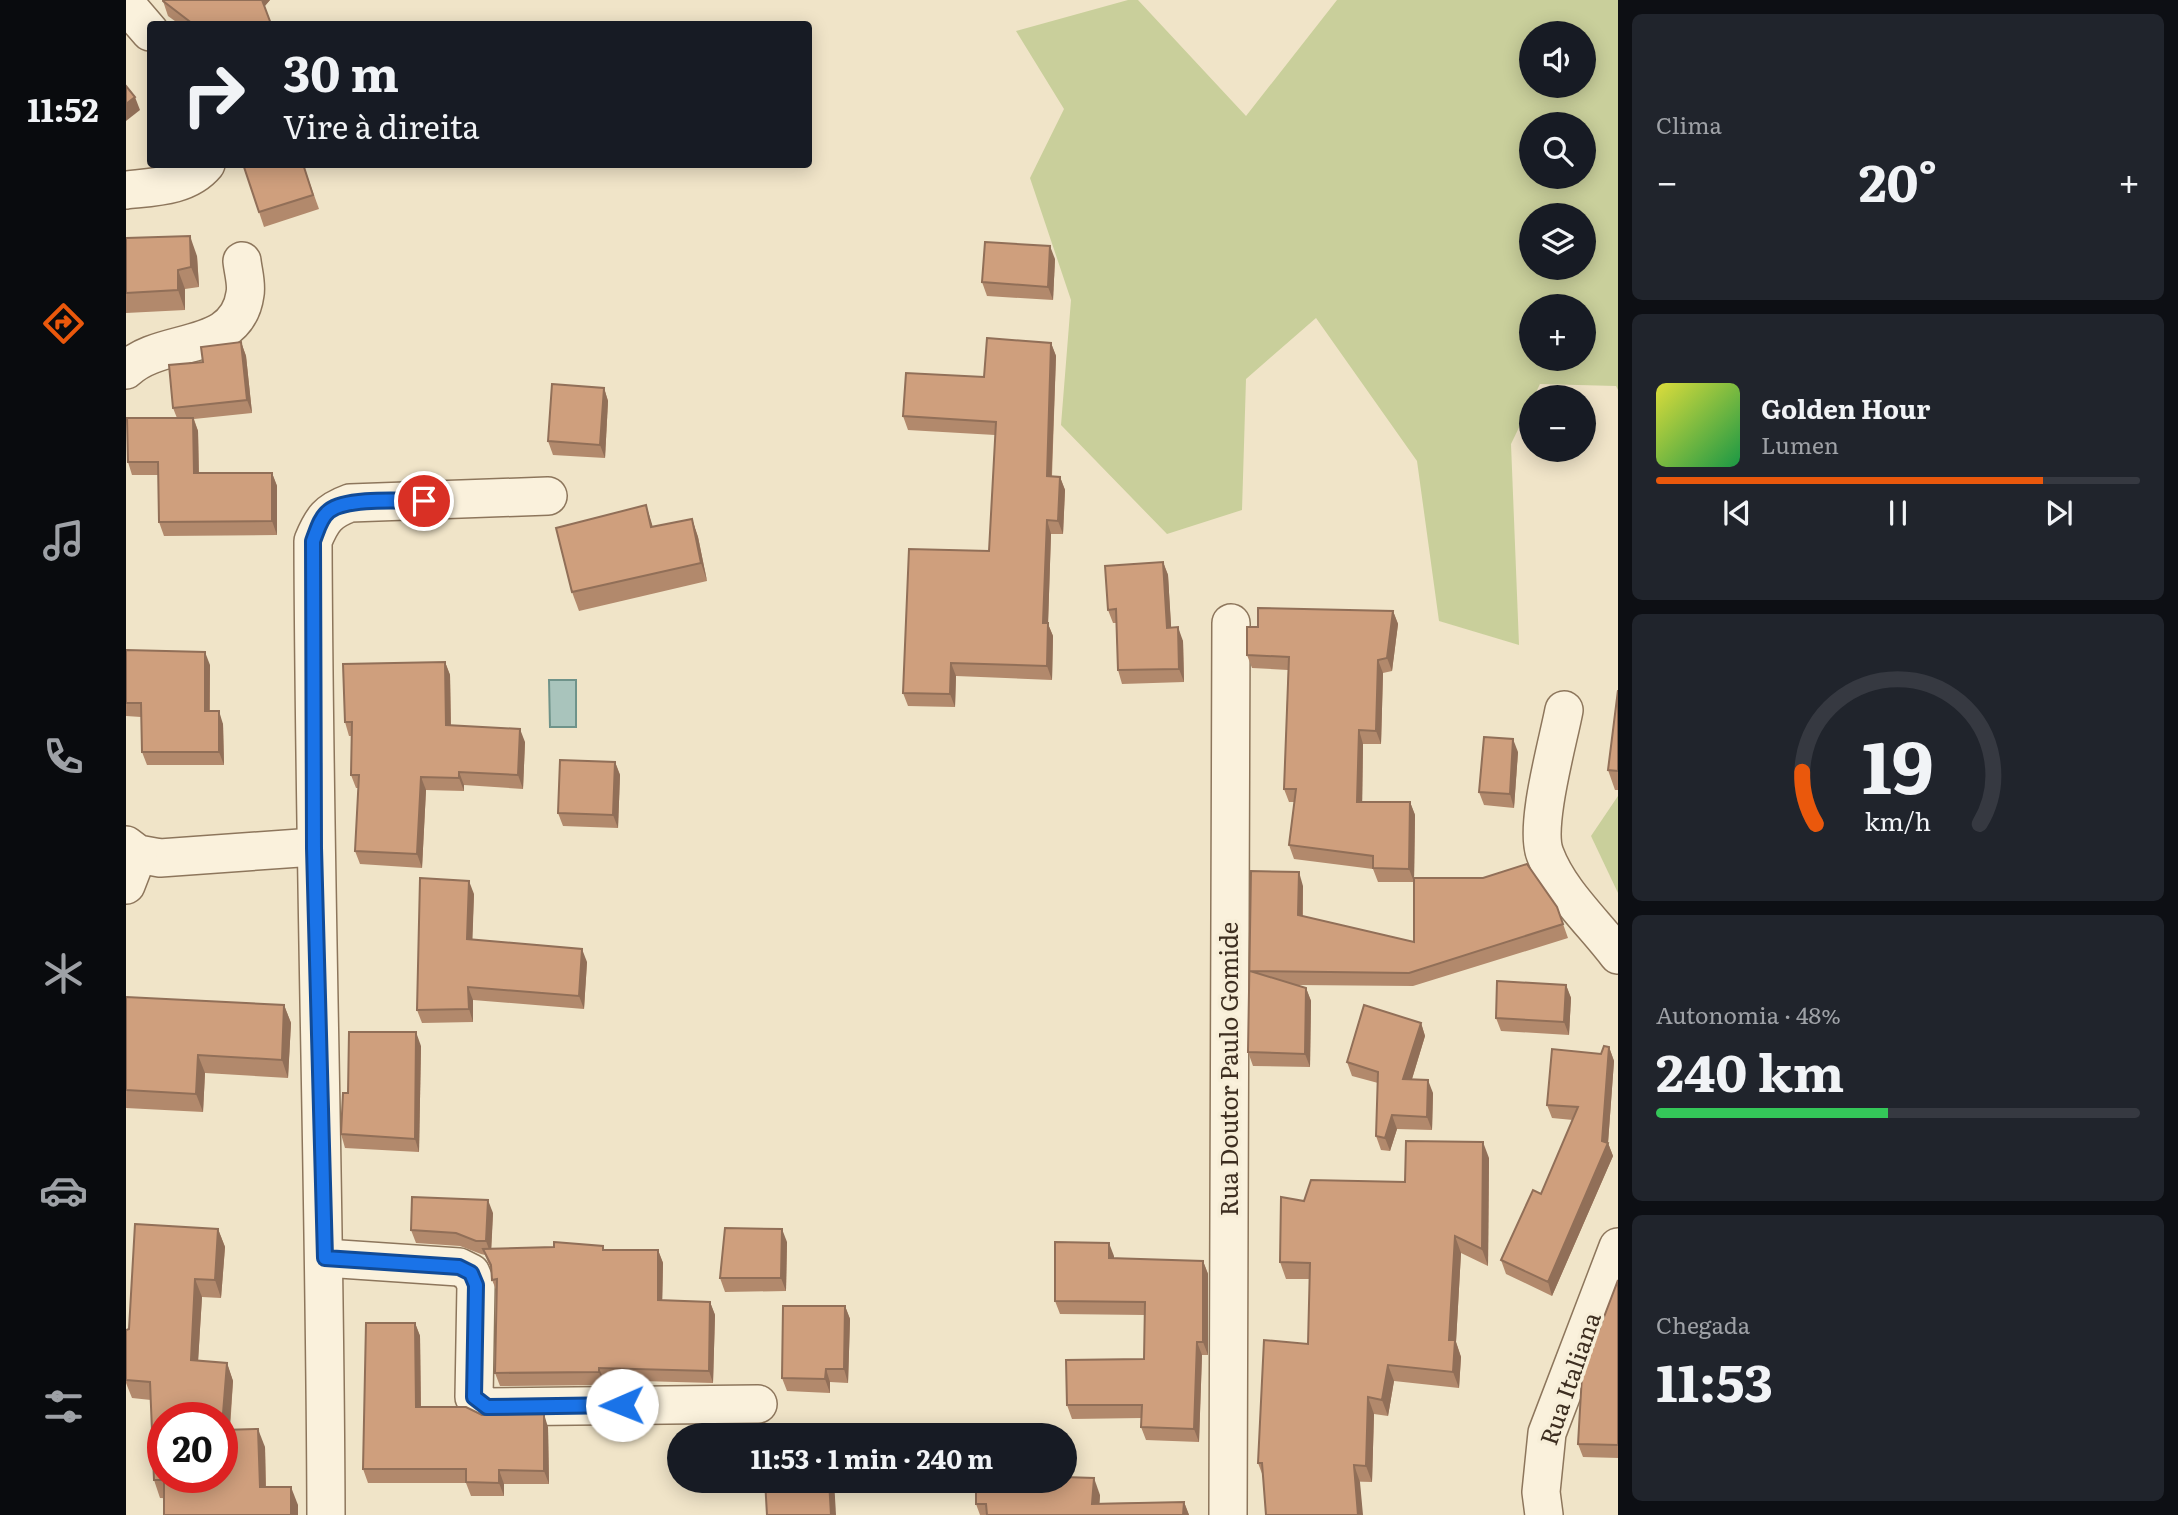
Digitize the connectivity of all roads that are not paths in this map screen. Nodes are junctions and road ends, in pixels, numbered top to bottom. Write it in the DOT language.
graph roads {
  1 [pos="126,4"];
  2 [pos="147,28"];
  3 [pos="202,168"];
  4 [pos="126,190"];
  5 [pos="242,261"];
  6 [pos="126,370"];
  7 [pos="548,496"];
  8 [pos="1231,623"];
  9 [pos="1564,710"];
  10 [pos="314,848"];
  11 [pos="130,862"];
  12 [pos="1618,955"];
  13 [pos="1618,1247"];
  14 [pos="325,1258"];
  15 [pos="758,1404"];
  16 [pos="326,1515"];
  17 [pos="1228,1515"];
  18 [pos="1544,1515"];
  1 -- 2 [label="street"];
  3 -- 4 [label="street"];
  5 -- 6 [label="street"];
  7 -- 10 [label="street"];
  8 -- 17 [label="street, Rua Doutor Paulo Gomide"];
  9 -- 12 [label="street"];
  10 -- 11 [label="street"];
  10 -- 14 [label="street"];
  13 -- 18 [label="street, Rua Italiana"];
  14 -- 15 [label="street"];
  14 -- 16 [label="street"];
}
